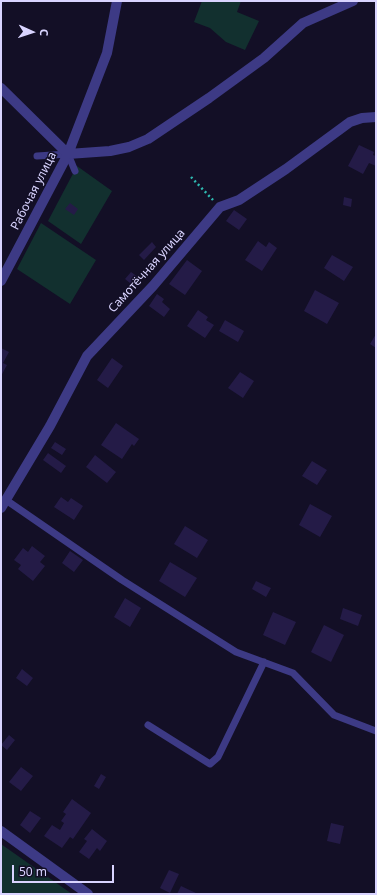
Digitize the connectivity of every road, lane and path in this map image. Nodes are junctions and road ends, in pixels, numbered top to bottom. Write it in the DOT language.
graph roads {
  1 [pos="117,1"];
  2 [pos="353,1"];
  3 [pos="1,88"];
  4 [pos="376,117"];
  5 [pos="68,154"];
  6 [pos="37,156"];
  7 [pos="75,171"];
  8 [pos="191,177"];
  9 [pos="213,200"];
  10 [pos="1,280"];
  11 [pos="3,504"];
  12 [pos="264,662"];
  13 [pos="148,725"];
  14 [pos="376,731"];
  15 [pos="1,831"];
  16 [pos="88,894"];
  1 -- 5 [label="street"];
  2 -- 5 [label="street"];
  3 -- 5 [label="street, Рабочая улица"];
  4 -- 11 [label="street, Самотёчная улица"];
  5 -- 6 [label="lane"];
  5 -- 7 [label="lane"];
  5 -- 10 [label="street, Рабочая улица"];
  8 -- 9 [label="path"];
  11 -- 12 [label="lane"];
  12 -- 13 [label="lane"];
  12 -- 14 [label="lane"];
  15 -- 16 [label="street"];
}
